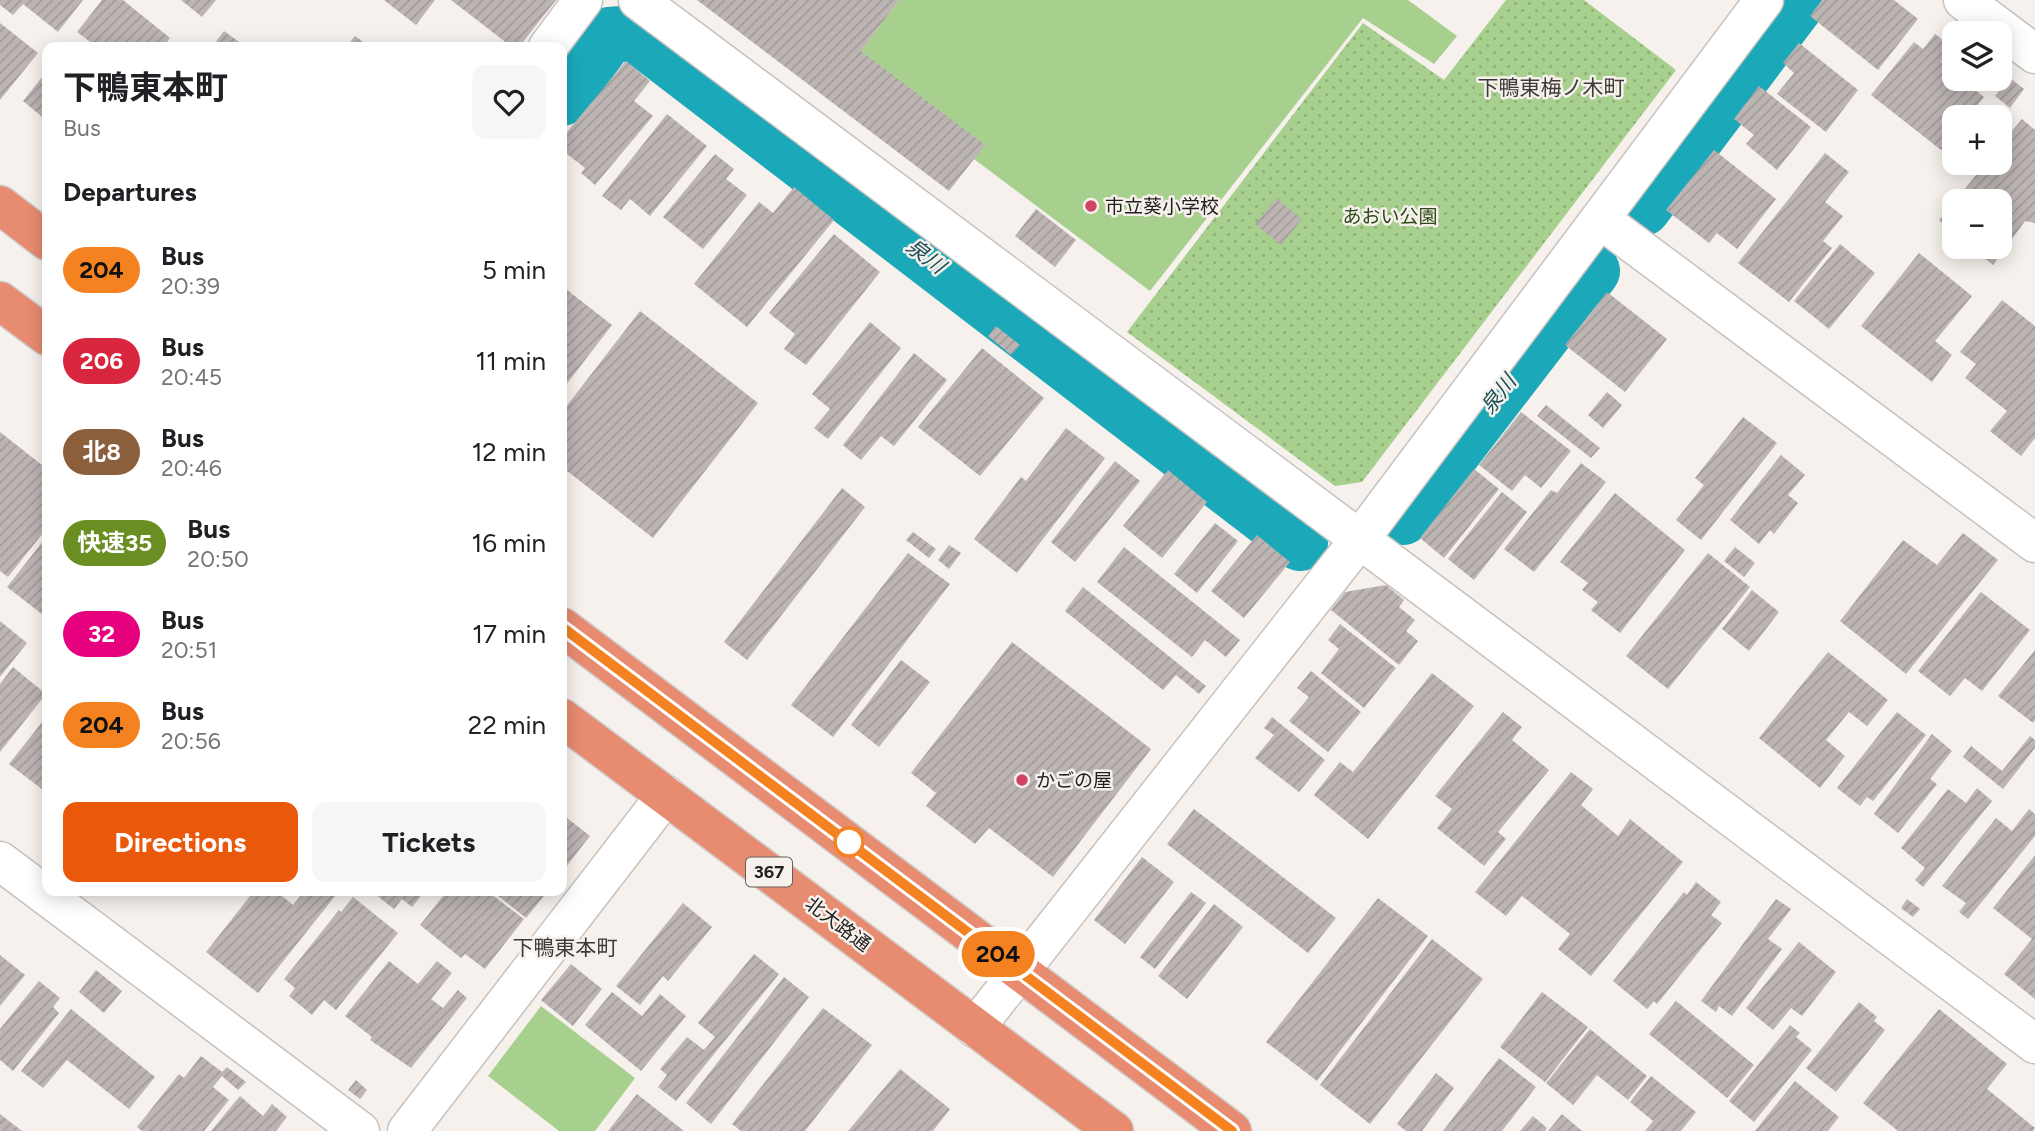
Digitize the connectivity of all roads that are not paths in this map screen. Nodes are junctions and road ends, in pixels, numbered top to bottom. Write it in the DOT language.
graph roads {
  1 [pos="583,0"];
  2 [pos="638,0"];
  3 [pos="1764,0"];
  4 [pos="1964,0"];
  5 [pos="552,42"];
  6 [pos="2035,54"];
  7 [pos="0,205"];
  8 [pos="1600,219"];
  9 [pos="42,237"];
  10 [pos="0,301"];
  11 [pos="42,332"];
  12 [pos="1360,539"];
  13 [pos="2035,543"];
  14 [pos="567,631"];
  15 [pos="567,722"];
  16 [pos="666,795"];
  17 [pos="0,861"];
  18 [pos="42,892"];
  19 [pos="47,896"];
  20 [pos="1020,971"];
  21 [pos="975,1028"];
  22 [pos="2035,1044"];
  23 [pos="360,1131"];
  24 [pos="407,1131"];
  25 [pos="1114,1131"];
  26 [pos="1232,1131"];
  1 -- 5 [label="street"];
  2 -- 12 [label="street"];
  3 -- 8 [label="street"];
  4 -- 6 [label="street"];
  7 -- 9 [label="highway"];
  8 -- 12 [label="street"];
  8 -- 13 [label="street"];
  10 -- 11 [label="highway"];
  12 -- 20 [label="street"];
  12 -- 22 [label="street"];
  14 -- 20 [label="highway"];
  15 -- 16 [label="highway, 北大路通 / 367"];
  16 -- 21 [label="highway, 北大路通 / 367"];
  16 -- 24 [label="street"];
  17 -- 18 [label="street"];
  19 -- 23 [label="street"];
  20 -- 21 [label="street"];
  20 -- 26 [label="highway"];
  21 -- 25 [label="highway, 北大路通 / 367"];
}
